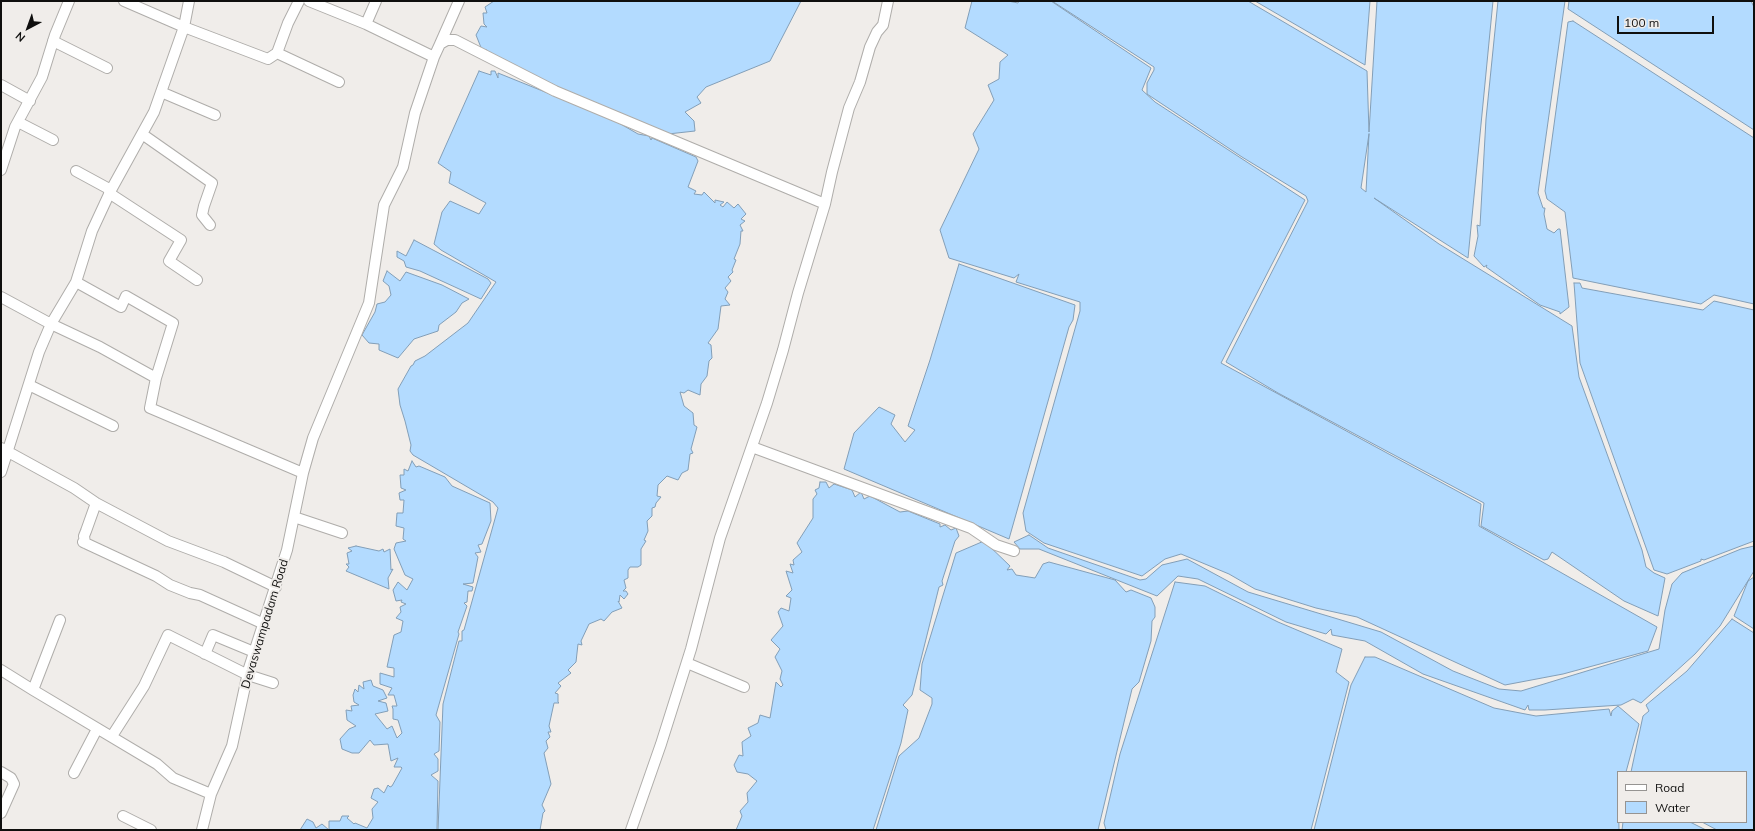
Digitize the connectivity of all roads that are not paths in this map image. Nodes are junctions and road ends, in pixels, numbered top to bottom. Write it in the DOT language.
graph roads {
  1 [pos="69,1"];
  2 [pos="124,1"];
  3 [pos="190,1"];
  4 [pos="299,1"];
  5 [pos="309,1"];
  6 [pos="376,1"];
  7 [pos="459,1"];
  8 [pos="888,1"];
  9 [pos="366,24"];
  10 [pos="184,27"];
  11 [pos="53,41"];
  12 [pos="440,44"];
  13 [pos="277,53"];
  14 [pos="434,56"];
  15 [pos="107,68"];
  16 [pos="339,82"];
  17 [pos="1,85"];
  18 [pos="161,92"];
  19 [pos="30,100"];
  20 [pos="215,115"];
  21 [pos="18,122"];
  22 [pos="142,134"];
  23 [pos="53,140"];
  24 [pos="1,170"];
  25 [pos="76,171"];
  26 [pos="110,191"];
  27 [pos="825,204"];
  28 [pos="210,225"];
  29 [pos="197,280"];
  30 [pos="76,282"];
  31 [pos="1,297"];
  32 [pos="51,324"];
  33 [pos="156,378"];
  34 [pos="29,385"];
  35 [pos="113,426"];
  36 [pos="752,447"];
  37 [pos="5,450"];
  38 [pos="1,472"];
  39 [pos="303,473"];
  40 [pos="96,503"];
  41 [pos="294,517"];
  42 [pos="342,533"];
  43 [pos="1014,550"];
  44 [pos="276,587"];
  45 [pos="60,620"];
  46 [pos="264,624"];
  47 [pos="254,652"];
  48 [pos="205,654"];
  49 [pos="687,663"];
  50 [pos="1,670"];
  51 [pos="248,675"];
  52 [pos="273,683"];
  53 [pos="744,687"];
  54 [pos="33,690"];
  55 [pos="97,728"];
  56 [pos="112,736"];
  57 [pos="1,772"];
  58 [pos="74,773"];
  59 [pos="211,794"];
  60 [pos="1,814"];
  61 [pos="123,816"];
  62 [pos="151,830"];
  63 [pos="202,830"];
  64 [pos="630,830"];
  1 -- 11 [label="street"];
  2 -- 10 [label="street"];
  3 -- 10 [label="street"];
  4 -- 13 [label="street"];
  5 -- 9 [label="street"];
  6 -- 9 [label="street"];
  7 -- 12 [label="street, Devaswampadam Road"];
  8 -- 27 [label="street"];
  9 -- 14 [label="street"];
  10 -- 13 [label="street"];
  10 -- 18 [label="street"];
  11 -- 15 [label="street"];
  11 -- 19 [label="street"];
  12 -- 14 [label="street, Devaswampadam Road"];
  12 -- 27 [label="street"];
  13 -- 16 [label="street"];
  14 -- 39 [label="street, Devaswampadam Road"];
  17 -- 19 [label="street"];
  18 -- 20 [label="street"];
  18 -- 22 [label="street"];
  19 -- 21 [label="street"];
  21 -- 23 [label="street"];
  21 -- 24 [label="street"];
  22 -- 26 [label="street"];
  22 -- 28 [label="street"];
  25 -- 26 [label="street"];
  26 -- 29 [label="street"];
  26 -- 30 [label="street"];
  27 -- 36 [label="street"];
  30 -- 32 [label="street"];
  30 -- 33 [label="street"];
  31 -- 32 [label="street"];
  32 -- 33 [label="street"];
  32 -- 34 [label="street"];
  33 -- 39 [label="street"];
  34 -- 35 [label="street"];
  34 -- 37 [label="street"];
  36 -- 43 [label="street"];
  36 -- 49 [label="street"];
  37 -- 38 [label="street"];
  37 -- 40 [label="street"];
  39 -- 41 [label="street, Devaswampadam Road"];
  40 -- 44 [label="street"];
  40 -- 46 [label="street"];
  41 -- 42 [label="street"];
  41 -- 44 [label="street, Devaswampadam Road"];
  44 -- 46 [label="street, Devaswampadam Road"];
  45 -- 54 [label="street"];
  46 -- 47 [label="street, Devaswampadam Road"];
  47 -- 48 [label="street"];
  47 -- 51 [label="street, Devaswampadam Road"];
  48 -- 51 [label="street"];
  48 -- 56 [label="street"];
  49 -- 53 [label="street"];
  49 -- 64 [label="street"];
  50 -- 54 [label="street"];
  51 -- 52 [label="street"];
  51 -- 59 [label="street, Devaswampadam Road"];
  54 -- 55 [label="street"];
  55 -- 56 [label="street"];
  55 -- 58 [label="street"];
  56 -- 59 [label="street"];
  57 -- 60 [label="street"];
  59 -- 63 [label="street, Devaswampadam Road"];
  61 -- 62 [label="street"];
}
